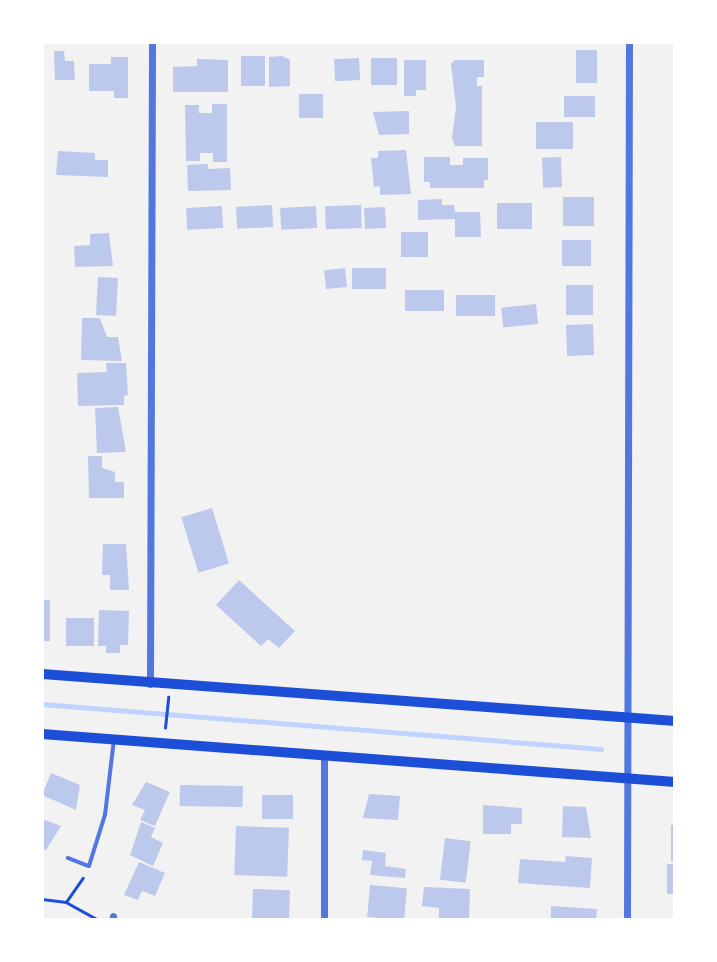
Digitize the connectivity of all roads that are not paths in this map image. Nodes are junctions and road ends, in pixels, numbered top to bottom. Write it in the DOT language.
graph roads {
  1 [pos="152,42"];
  2 [pos="629,42"];
  3 [pos="42,674"];
  4 [pos="150,684"];
  5 [pos="627,717"];
  6 [pos="675,721"];
  7 [pos="42,734"];
  8 [pos="114,739"];
  9 [pos="324,758"];
  10 [pos="627,778"];
  11 [pos="675,782"];
  12 [pos="68,858"];
  13 [pos="324,920"];
  14 [pos="627,920"];
  1 -- 4 [label="street"];
  2 -- 5 [label="street"];
  3 -- 4 [label="main road"];
  4 -- 5 [label="main road"];
  5 -- 6 [label="main road"];
  5 -- 10 [label="street"];
  7 -- 8 [label="main road"];
  8 -- 9 [label="main road"];
  8 -- 12 [label="lane"];
  9 -- 10 [label="main road"];
  9 -- 13 [label="street"];
  10 -- 11 [label="main road"];
  10 -- 14 [label="street"];
}
